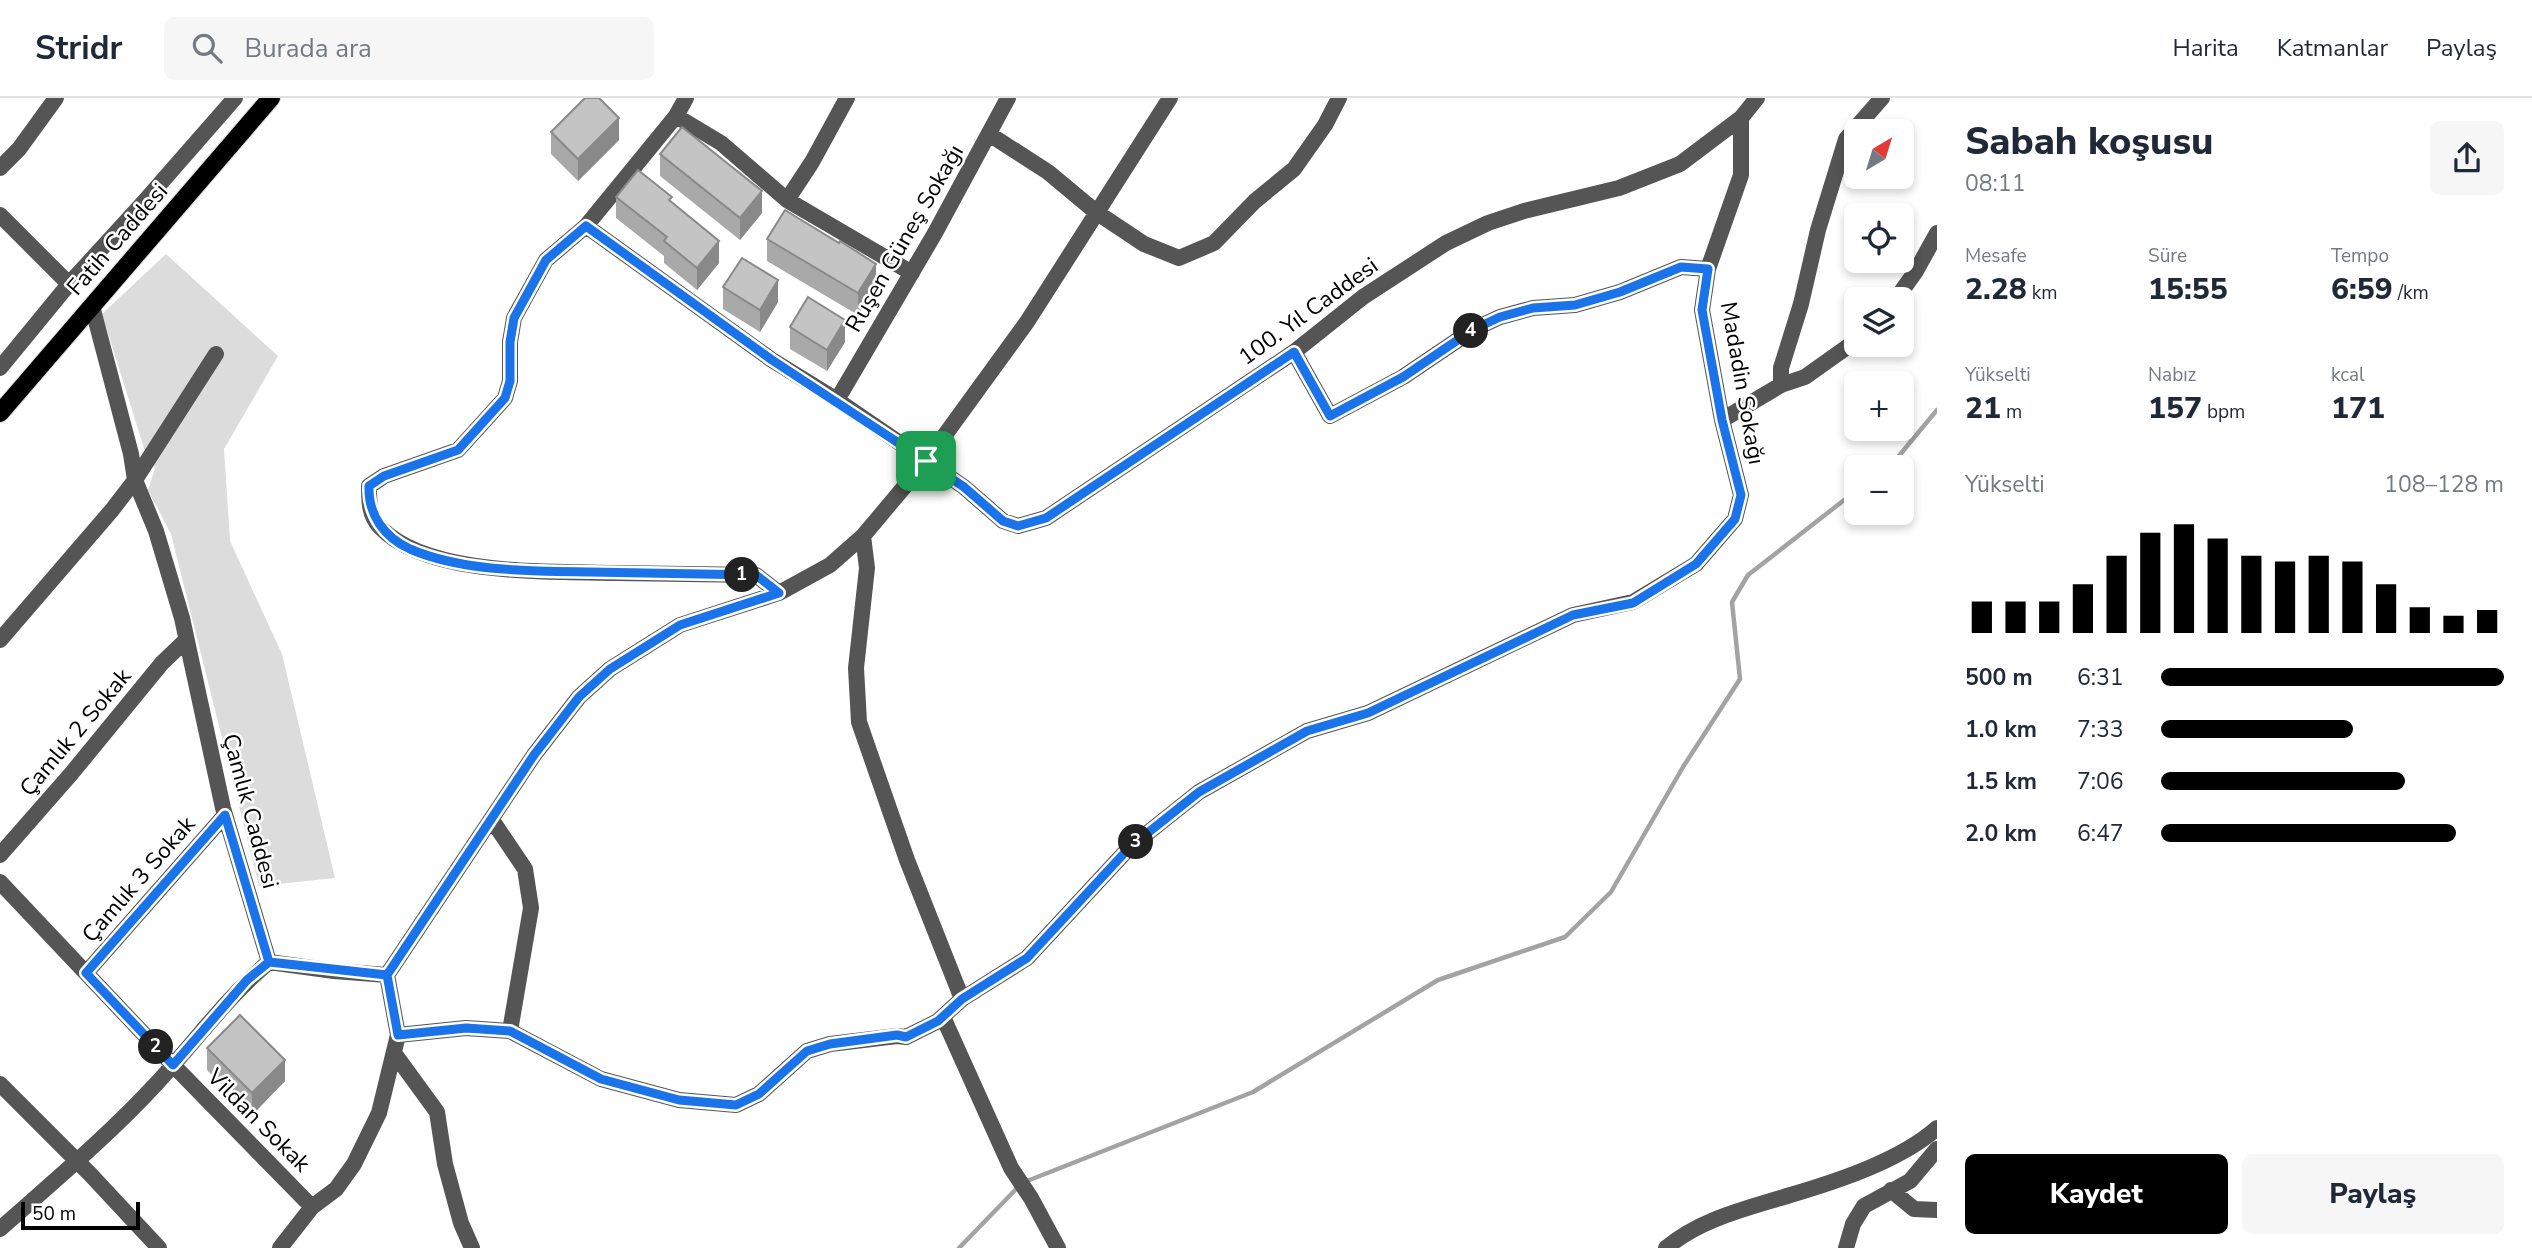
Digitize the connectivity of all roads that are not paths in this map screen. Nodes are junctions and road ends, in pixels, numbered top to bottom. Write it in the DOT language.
graph roads {
  1 [pos="56,98"];
  2 [pos="234,98"];
  3 [pos="271,98"];
  4 [pos="686,98"];
  5 [pos="847,98"];
  6 [pos="1008,98"];
  7 [pos="1170,98"];
  8 [pos="1339,98"];
  9 [pos="1757,98"];
  10 [pos="1882,98"];
  11 [pos="676,116"];
  12 [pos="1741,118"];
  13 [pos="989,134"];
  14 [pos="0,168"];
  15 [pos="787,200"];
  16 [pos="1097,212"];
  17 [pos="0,215"];
  18 [pos="586,226"];
  19 [pos="1937,233"];
  20 [pos="1708,269"];
  21 [pos="912,273"];
  22 [pos="69,284"];
  23 [pos="1905,287"];
  24 [pos="92,306"];
  25 [pos="1844,349"];
  26 [pos="1294,352"];
  27 [pos="216,354"];
  28 [pos="0,368"];
  29 [pos="1781,385"];
  30 [pos="836,400"];
  31 [pos="0,413"];
  32 [pos="1722,420"];
  33 [pos="926,461"];
  34 [pos="135,480"];
  35 [pos="863,537"];
  36 [pos="779,593"];
  37 [pos="0,640"];
  38 [pos="186,640"];
  39 [pos="225,815"];
  40 [pos="492,820"];
  41 [pos="0,855"];
  42 [pos="0,882"];
  43 [pos="269,962"];
  44 [pos="86,973"];
  45 [pos="387,975"];
  46 [pos="962,999"];
  47 [pos="943,1017"];
  48 [pos="510,1031"];
  49 [pos="398,1035"];
  50 [pos="394,1053"];
  51 [pos="173,1065"];
  52 [pos="0,1084"];
  53 [pos="1937,1128"];
  54 [pos="1937,1149"];
  55 [pos="77,1161"];
  56 [pos="1891,1190"];
  57 [pos="312,1207"];
  58 [pos="1937,1210"];
  59 [pos="0,1229"];
  60 [pos="159,1248"];
  61 [pos="280,1248"];
  62 [pos="471,1248"];
  63 [pos="1058,1248"];
  64 [pos="1665,1248"];
  65 [pos="1846,1248"];
  1 -- 14 [label="street"];
  2 -- 22 [label="street"];
  3 -- 24 [label="main road, Fatih Caddesi"];
  4 -- 11 [label="street"];
  5 -- 15 [label="street"];
  6 -- 13 [label="street, Ruşen Güneş Sokağı"];
  7 -- 16 [label="street"];
  8 -- 16 [label="street"];
  9 -- 12 [label="street"];
  10 -- 29 [label="street"];
  11 -- 15 [label="street"];
  11 -- 18 [label="street"];
  12 -- 20 [label="street, Madadin Sokağı"];
  12 -- 26 [label="street, 100. Yıl Caddesi"];
  13 -- 16 [label="street"];
  13 -- 21 [label="street, Ruşen Güneş Sokağı"];
  15 -- 21 [label="street"];
  16 -- 33 [label="street"];
  17 -- 22 [label="street"];
  18 -- 30 [label="street, 100. Yıl Caddesi"];
  18 -- 36 [label="street"];
  19 -- 23 [label="street"];
  20 -- 26 [label="street"];
  20 -- 32 [label="street, Madadin Sokağı"];
  21 -- 30 [label="street, Ruşen Güneş Sokağı"];
  22 -- 28 [label="street"];
  24 -- 31 [label="main road, Fatih Caddesi"];
  24 -- 34 [label="street, Çamlık Caddesi"];
  25 -- 29 [label="street"];
  26 -- 33 [label="street, 100. Yıl Caddesi"];
  27 -- 34 [label="street"];
  29 -- 32 [label="street"];
  30 -- 33 [label="street, 100. Yıl Caddesi"];
  32 -- 46 [label="street, Madadin Sokağı"];
  33 -- 35 [label="street"];
  34 -- 37 [label="street"];
  34 -- 38 [label="street, Çamlık Caddesi"];
  35 -- 36 [label="street"];
  35 -- 46 [label="street"];
  36 -- 40 [label="street"];
  38 -- 39 [label="street, Çamlık Caddesi"];
  38 -- 41 [label="street, Çamlık 2 Sokak"];
  39 -- 43 [label="street, Çamlık Caddesi"];
  39 -- 44 [label="street, Çamlık 3 Sokak"];
  40 -- 45 [label="street"];
  40 -- 48 [label="street"];
  42 -- 44 [label="street, Vildan Sokak"];
  43 -- 45 [label="street"];
  43 -- 51 [label="street"];
  44 -- 51 [label="street, Vildan Sokak"];
  45 -- 49 [label="street"];
  46 -- 47 [label="street"];
  47 -- 48 [label="street"];
  47 -- 63 [label="street"];
  48 -- 49 [label="street"];
  49 -- 50 [label="street"];
  50 -- 57 [label="street"];
  50 -- 62 [label="street"];
  51 -- 55 [label="street"];
  51 -- 57 [label="street, Vildan Sokak"];
  52 -- 55 [label="street"];
  53 -- 64 [label="street"];
  54 -- 56 [label="street"];
  55 -- 59 [label="street"];
  55 -- 60 [label="street"];
  56 -- 58 [label="street"];
  56 -- 65 [label="street"];
  57 -- 61 [label="street"];
}
